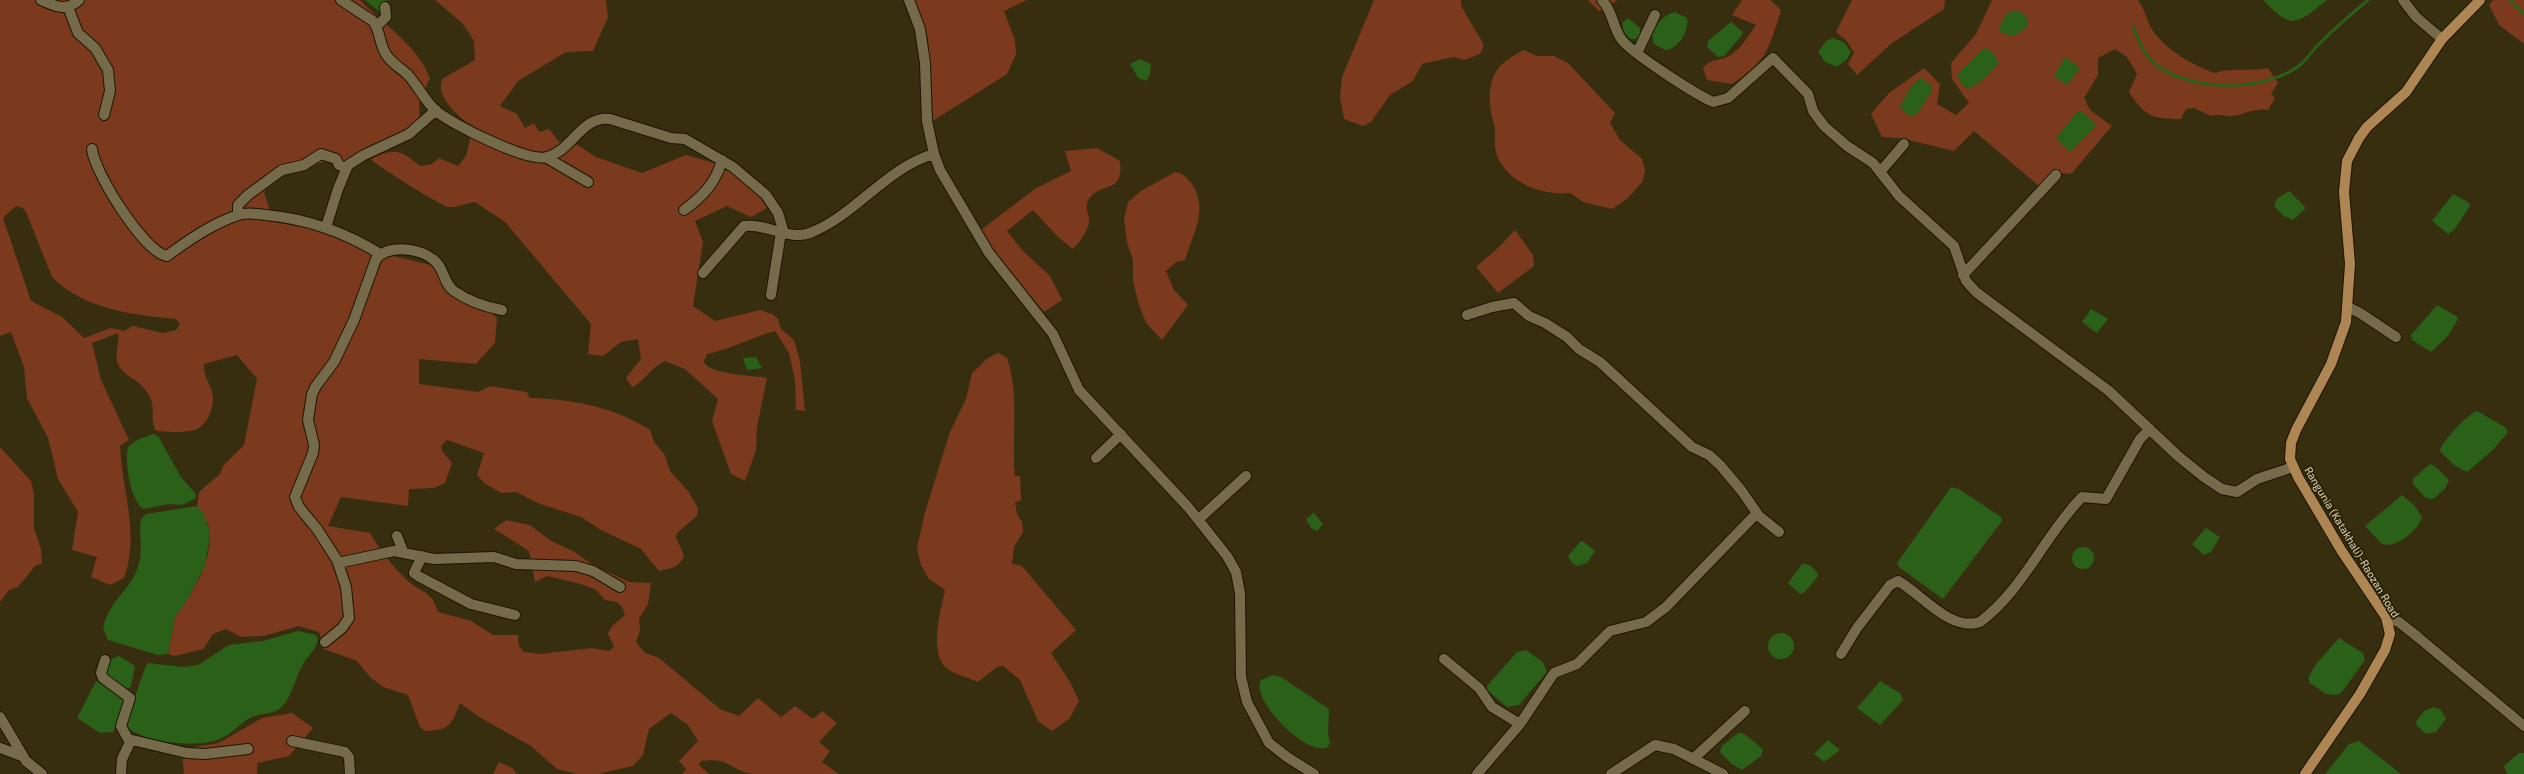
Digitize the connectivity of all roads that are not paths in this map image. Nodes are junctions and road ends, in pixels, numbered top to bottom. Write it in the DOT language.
graph roads {
  1 [pos="41,0"];
  2 [pos="79,0"];
  3 [pos="341,0"];
  4 [pos="910,0"];
  5 [pos="1602,0"];
  6 [pos="2404,0"];
  7 [pos="2480,0"];
  8 [pos="68,7"];
  9 [pos="385,7"];
  10 [pos="1655,15"];
  11 [pos="377,26"];
  12 [pos="2442,39"];
  13 [pos="1638,53"];
  14 [pos="436,110"];
  15 [pos="104,115"];
  16 [pos="1904,144"];
  17 [pos="92,148"];
  18 [pos="934,154"];
  19 [pos="547,158"];
  20 [pos="722,160"];
  21 [pos="346,168"];
  22 [pos="1880,172"];
  23 [pos="2056,175"];
  24 [pos="588,182"];
  25 [pos="684,210"];
  26 [pos="238,215"];
  27 [pos="326,227"];
  28 [pos="782,233"];
  29 [pos="380,254"];
  30 [pos="703,273"];
  31 [pos="1963,275"];
  32 [pos="771,295"];
  33 [pos="2348,307"];
  34 [pos="502,310"];
  35 [pos="1467,315"];
  36 [pos="2396,337"];
  37 [pos="2150,429"];
  38 [pos="1121,434"];
  39 [pos="1096,458"];
  40 [pos="2293,467"];
  41 [pos="1246,476"];
  42 [pos="1757,514"];
  43 [pos="1199,519"];
  44 [pos="1779,532"];
  45 [pos="397,536"];
  46 [pos="403,551"];
  47 [pos="422,556"];
  48 [pos="338,564"];
  49 [pos="620,587"];
  50 [pos="515,615"];
  51 [pos="2386,616"];
  52 [pos="325,642"];
  53 [pos="1841,654"];
  54 [pos="1444,659"];
  55 [pos="105,660"];
  56 [pos="1745,710"];
  57 [pos="0,716"];
  58 [pos="1520,724"];
  59 [pos="2524,726"];
  60 [pos="131,740"];
  61 [pos="292,741"];
  62 [pos="0,748"];
  63 [pos="248,750"];
  64 [pos="22,756"];
  65 [pos="1694,759"];
  66 [pos="42,774"];
  67 [pos="121,774"];
  68 [pos="350,774"];
  69 [pos="1314,774"];
  70 [pos="1477,774"];
  71 [pos="1611,774"];
  72 [pos="1723,774"];
  73 [pos="2305,774"];
  1 -- 8 [label="street"];
  2 -- 8 [label="street"];
  3 -- 11 [label="street"];
  4 -- 18 [label="street"];
  5 -- 13 [label="street"];
  6 -- 12 [label="street"];
  7 -- 12 [label="main road, Rangunia (Katakhali)-Raozan Road"];
  8 -- 15 [label="street"];
  9 -- 11 [label="street"];
  10 -- 13 [label="street"];
  11 -- 14 [label="street"];
  12 -- 33 [label="main road, Rangunia (Katakhali)-Raozan Road"];
  13 -- 22 [label="street"];
  14 -- 19 [label="street"];
  14 -- 21 [label="street"];
  16 -- 22 [label="street"];
  17 -- 26 [label="street"];
  18 -- 28 [label="street"];
  18 -- 38 [label="street"];
  19 -- 20 [label="street"];
  19 -- 24 [label="street"];
  20 -- 25 [label="street"];
  20 -- 28 [label="street"];
  21 -- 26 [label="street"];
  21 -- 27 [label="street"];
  22 -- 31 [label="street"];
  23 -- 31 [label="street"];
  26 -- 27 [label="street"];
  27 -- 29 [label="street"];
  28 -- 30 [label="street"];
  28 -- 32 [label="street"];
  29 -- 34 [label="street"];
  29 -- 48 [label="street"];
  31 -- 37 [label="street"];
  33 -- 36 [label="street"];
  33 -- 40 [label="main road, Rangunia (Katakhali)-Raozan Road"];
  35 -- 42 [label="street"];
  37 -- 40 [label="street"];
  37 -- 53 [label="street"];
  38 -- 39 [label="street"];
  38 -- 43 [label="street"];
  40 -- 51 [label="main road, Rangunia (Katakhali)-Raozan Road"];
  41 -- 43 [label="street"];
  42 -- 44 [label="street"];
  42 -- 58 [label="street"];
  43 -- 69 [label="street"];
  45 -- 46 [label="street"];
  46 -- 47 [label="street"];
  46 -- 48 [label="street"];
  47 -- 49 [label="street"];
  47 -- 50 [label="street"];
  48 -- 52 [label="street"];
  51 -- 59 [label="street"];
  51 -- 73 [label="main road, Rangunia (Katakhali)-Raozan Road"];
  54 -- 58 [label="street"];
  55 -- 60 [label="street"];
  56 -- 65 [label="street"];
  57 -- 64 [label="street"];
  58 -- 70 [label="street"];
  60 -- 63 [label="street"];
  60 -- 67 [label="street"];
  61 -- 68 [label="street"];
  62 -- 64 [label="street"];
  64 -- 66 [label="street"];
  65 -- 71 [label="street"];
  65 -- 72 [label="street"];
}
